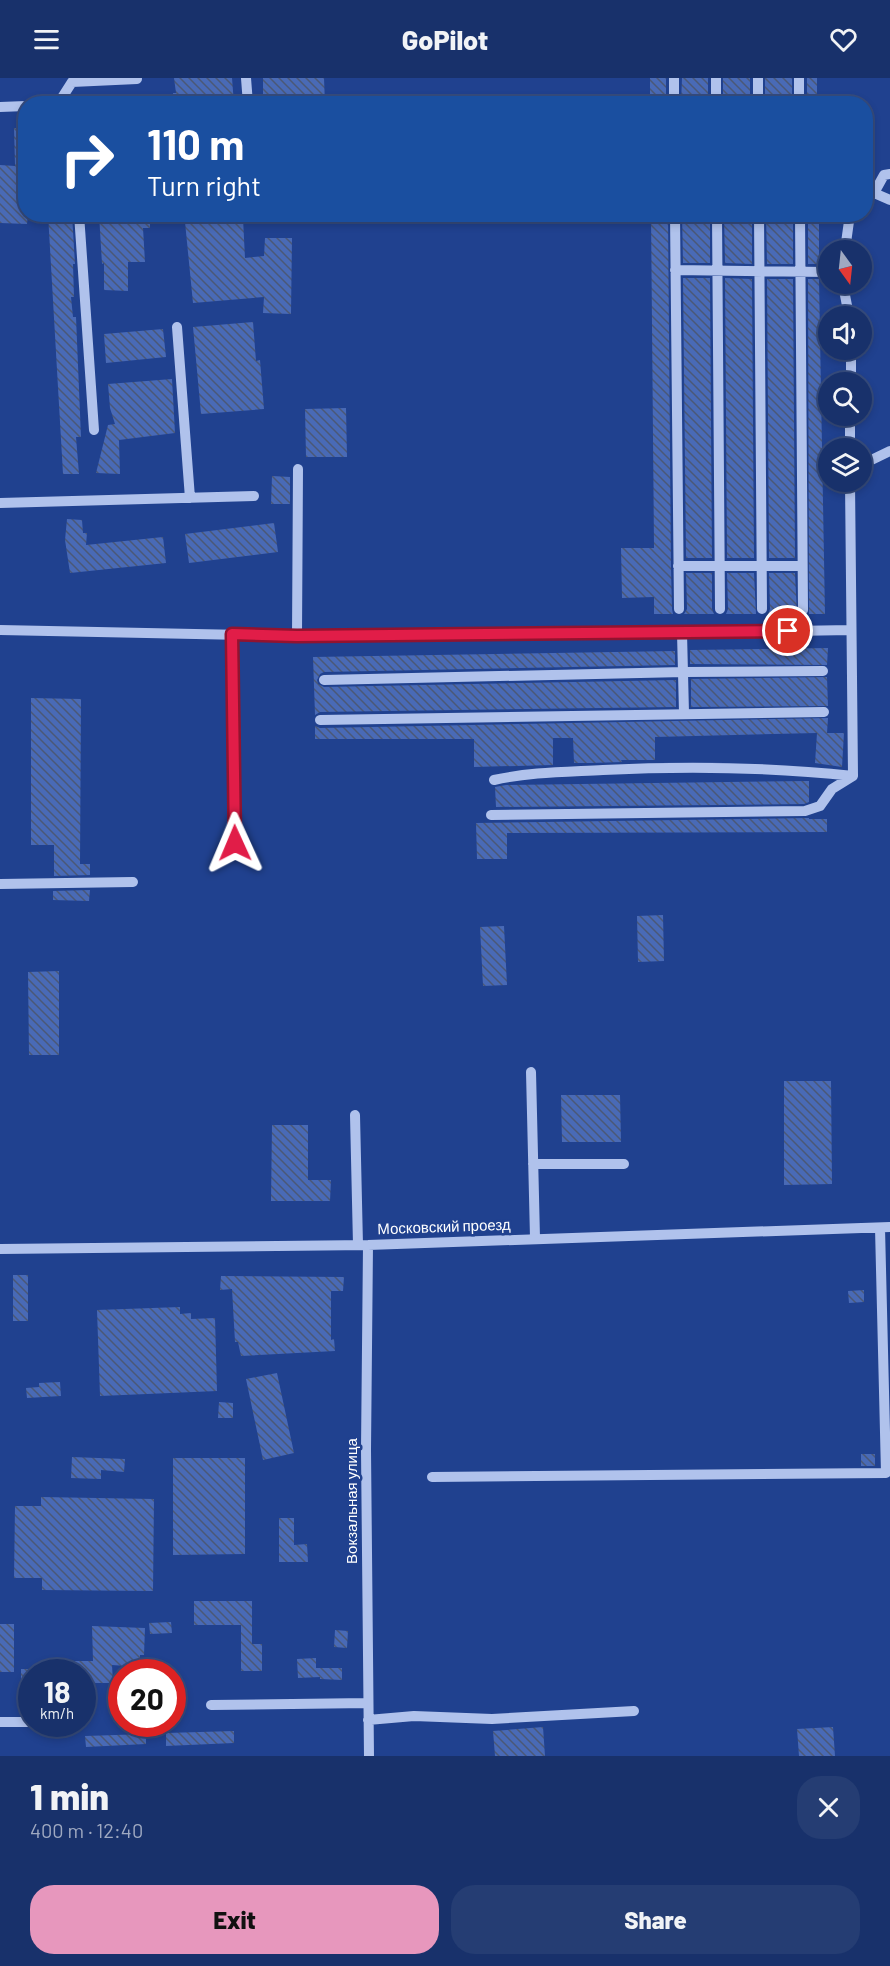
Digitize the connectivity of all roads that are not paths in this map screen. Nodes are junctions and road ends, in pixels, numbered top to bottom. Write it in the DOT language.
graph roads {
  1 [pos="246,78"];
  2 [pos="674,78"];
  3 [pos="716,78"];
  4 [pos="758,78"];
  5 [pos="798,78"];
  6 [pos="137,79"];
  7 [pos="63,96"];
  8 [pos="247,96"];
  9 [pos="674,96"];
  10 [pos="716,96"];
  11 [pos="758,96"];
  12 [pos="799,96"];
  13 [pos="18,106"];
  14 [pos="0,107"];
  15 [pos="890,174"];
  16 [pos="873,192"];
  17 [pos="873,197"];
  18 [pos="890,200"];
  19 [pos="80,222"];
  20 [pos="675,222"];
  21 [pos="717,222"];
  22 [pos="759,222"];
  23 [pos="800,222"];
  24 [pos="849,222"];
  25 [pos="846,240"];
  26 [pos="675,270"];
  27 [pos="718,270"];
  28 [pos="759,271"];
  29 [pos="818,272"];
  30 [pos="800,273"];
  31 [pos="177,327"];
  32 [pos="94,430"];
  33 [pos="890,451"];
  34 [pos="872,460"];
  35 [pos="298,469"];
  36 [pos="850,492"];
  37 [pos="254,496"];
  38 [pos="190,498"];
  39 [pos="0,503"];
  40 [pos="678,566"];
  41 [pos="802,566"];
  42 [pos="761,567"];
  43 [pos="719,568"];
  44 [pos="679,609"];
  45 [pos="720,609"];
  46 [pos="762,609"];
  47 [pos="803,610"];
  48 [pos="0,630"];
  49 [pos="851,630"];
  50 [pos="682,633"];
  51 [pos="232,634"];
  52 [pos="297,636"];
  53 [pos="823,671"];
  54 [pos="684,672"];
  55 [pos="324,680"];
  56 [pos="684,712"];
  57 [pos="824,712"];
  58 [pos="320,720"];
  59 [pos="853,776"];
  60 [pos="494,780"];
  61 [pos="491,814"];
  62 [pos="235,843"];
  63 [pos="133,882"];
  64 [pos="0,884"];
  65 [pos="531,1072"];
  66 [pos="355,1115"];
  67 [pos="533,1164"];
  68 [pos="624,1164"];
  69 [pos="885,1227"];
  70 [pos="535,1238"];
  71 [pos="363,1245"];
  72 [pos="0,1249"];
  73 [pos="432,1477"];
  74 [pos="368,1702"];
  75 [pos="211,1705"];
  76 [pos="634,1711"];
  77 [pos="368,1720"];
  78 [pos="0,1722"];
  79 [pos="18,1722"];
  80 [pos="369,1756"];
  1 -- 8 [label="street"];
  2 -- 9 [label="street"];
  3 -- 10 [label="street"];
  4 -- 11 [label="street"];
  5 -- 12 [label="street"];
  6 -- 7 [label="street"];
  13 -- 14 [label="street"];
  15 -- 16 [label="street"];
  17 -- 18 [label="street"];
  19 -- 32 [label="street"];
  20 -- 26 [label="street"];
  21 -- 27 [label="street"];
  22 -- 28 [label="street"];
  23 -- 30 [label="street"];
  24 -- 25 [label="street"];
  26 -- 27 [label="street"];
  26 -- 40 [label="street"];
  27 -- 28 [label="street"];
  27 -- 43 [label="street"];
  28 -- 30 [label="street"];
  28 -- 42 [label="street"];
  29 -- 30 [label="street"];
  30 -- 41 [label="street"];
  31 -- 38 [label="street"];
  33 -- 34 [label="street"];
  35 -- 52 [label="street"];
  36 -- 49 [label="street"];
  37 -- 38 [label="street"];
  38 -- 39 [label="street"];
  40 -- 43 [label="street"];
  40 -- 44 [label="street"];
  41 -- 42 [label="street"];
  41 -- 47 [label="street"];
  42 -- 43 [label="street"];
  42 -- 46 [label="street"];
  43 -- 45 [label="street"];
  48 -- 51 [label="street"];
  49 -- 50 [label="street"];
  49 -- 59 [label="street"];
  50 -- 52 [label="street"];
  50 -- 54 [label="street"];
  51 -- 52 [label="street"];
  51 -- 62 [label="street"];
  53 -- 54 [label="street"];
  54 -- 55 [label="street"];
  54 -- 56 [label="street"];
  56 -- 57 [label="street"];
  56 -- 58 [label="street"];
  59 -- 60 [label="street"];
  59 -- 61 [label="street"];
  63 -- 64 [label="street"];
  65 -- 67 [label="street"];
  66 -- 71 [label="street, Вокзальная улица"];
  67 -- 68 [label="street"];
  67 -- 70 [label="street"];
  69 -- 70 [label="street, Московский проезд"];
  69 -- 73 [label="street"];
  70 -- 71 [label="street, Московский проезд"];
  71 -- 72 [label="street, Московский проезд"];
  71 -- 74 [label="street, Вокзальная улица"];
  74 -- 75 [label="street"];
  74 -- 77 [label="street, Вокзальная улица"];
  76 -- 77 [label="street"];
  77 -- 80 [label="street, Вокзальная улица"];
  78 -- 79 [label="street"];
}
